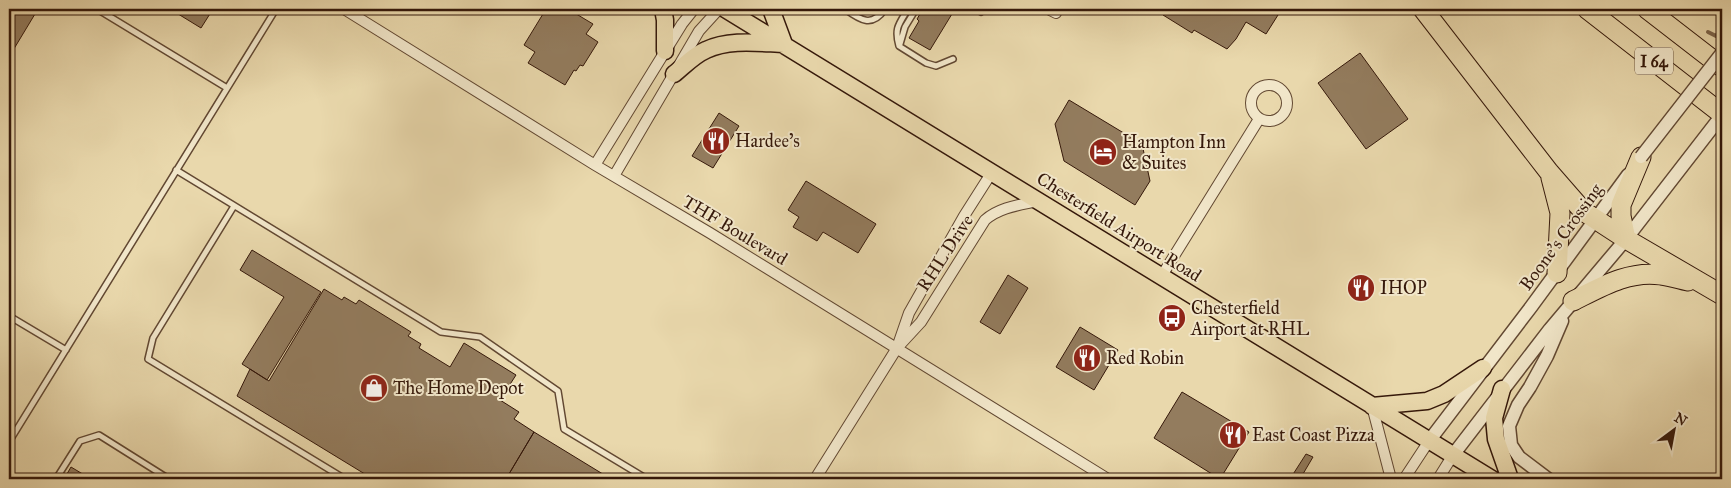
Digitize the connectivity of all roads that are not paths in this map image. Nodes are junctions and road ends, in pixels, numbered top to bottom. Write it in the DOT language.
graph roads {
  1 [pos="97,9"];
  2 [pos="276,9"];
  3 [pos="344,9"];
  4 [pos="663,9"];
  5 [pos="694,9"];
  6 [pos="719,9"];
  7 [pos="725,9"];
  8 [pos="771,9"];
  9 [pos="845,9"];
  10 [pos="885,9"];
  11 [pos="908,9"];
  12 [pos="916,9"];
  13 [pos="1423,9"];
  14 [pos="1586,9"];
  15 [pos="1647,9"];
  16 [pos="784,44"];
  17 [pos="899,46"];
  18 [pos="665,51"];
  19 [pos="1722,53"];
  20 [pos="953,59"];
  21 [pos="1722,67"];
  22 [pos="674,74"];
  23 [pos="227,88"];
  24 [pos="1722,115"];
  25 [pos="1260,119"];
  26 [pos="1641,157"];
  27 [pos="595,165"];
  28 [pos="176,170"];
  29 [pos="992,172"];
  30 [pos="1549,172"];
  31 [pos="614,176"];
  32 [pos="1038,201"];
  33 [pos="234,206"];
  34 [pos="1594,220"];
  35 [pos="1626,239"];
  36 [pos="1557,273"];
  37 [pos="1161,277"];
  38 [pos="1701,284"];
  39 [pos="1722,295"];
  40 [pos="1570,305"];
  41 [pos="9,316"];
  42 [pos="897,348"];
  43 [pos="66,350"];
  44 [pos="1484,368"];
  45 [pos="1502,390"];
  46 [pos="1372,406"];
  47 [pos="1429,441"];
  48 [pos="9,442"];
  49 [pos="1453,456"];
  50 [pos="56,479"];
  51 [pos="169,479"];
  52 [pos="345,479"];
  53 [pos="647,479"];
  54 [pos="815,479"];
  55 [pos="1108,479"];
  56 [pos="1391,479"];
  57 [pos="1404,479"];
  58 [pos="1438,479"];
  59 [pos="1492,479"];
  60 [pos="1510,479"];
  61 [pos="1548,479"];
  1 -- 23 [label="lane"];
  2 -- 23 [label="lane"];
  3 -- 27 [label="street, THF Boulevard"];
  4 -- 18 [label="main road"];
  5 -- 18 [label="street"];
  6 -- 22 [label="street"];
  7 -- 16 [label="main road, Chesterfield Airport Road"];
  8 -- 16 [label="main road"];
  9 -- 10 [label="lane"];
  11 -- 17 [label="lane"];
  12 -- 17 [label="lane"];
  13 -- 30 [label="highway"];
  14 -- 24 [label="highway, I 64"];
  15 -- 21 [label="highway, I 64"];
  16 -- 22 [label="main road"];
  16 -- 29 [label="main road, Chesterfield Airport Road"];
  17 -- 20 [label="lane"];
  18 -- 27 [label="street"];
  19 -- 26 [label="street, Boone's Crossing, bridge"];
  22 -- 31 [label="street"];
  23 -- 28 [label="lane"];
  24 -- 35 [label="street"];
  25 -- 37 [label="street"];
  26 -- 34 [label="street, Boone's Crossing"];
  26 -- 35 [label="highway"];
  27 -- 31 [label="street, THF Boulevard"];
  28 -- 33 [label="lane"];
  28 -- 43 [label="lane"];
  29 -- 32 [label="main road, Chesterfield Airport Road"];
  29 -- 42 [label="street, RHL Drive"];
  30 -- 34 [label="highway"];
  30 -- 36 [label="highway"];
  31 -- 42 [label="street, THF Boulevard"];
  32 -- 37 [label="main road, Chesterfield Airport Road"];
  32 -- 42 [label="street, RHL Drive"];
  33 -- 52 [label="lane"];
  33 -- 53 [label="lane"];
  34 -- 35 [label="highway"];
  34 -- 36 [label="street, Boone's Crossing"];
  35 -- 38 [label="highway"];
  35 -- 40 [label="street"];
  36 -- 44 [label="street, Boone's Crossing"];
  37 -- 46 [label="main road, Chesterfield Airport Road"];
  38 -- 39 [label="highway"];
  38 -- 40 [label="highway"];
  40 -- 45 [label="street"];
  40 -- 61 [label="street"];
  41 -- 43 [label="lane"];
  42 -- 54 [label="street, RHL Drive"];
  42 -- 55 [label="street, THF Boulevard"];
  43 -- 48 [label="lane"];
  44 -- 46 [label="main road"];
  44 -- 47 [label="street, Boone's Crossing"];
  45 -- 49 [label="street"];
  45 -- 60 [label="main road"];
  46 -- 47 [label="main road, Chesterfield Airport Road"];
  46 -- 56 [label="street"];
  47 -- 49 [label="main road, Chesterfield Airport Road"];
  47 -- 57 [label="street"];
  49 -- 58 [label="street"];
  49 -- 59 [label="main road, Chesterfield Airport Road"];
  50 -- 51 [label="lane"];
}
